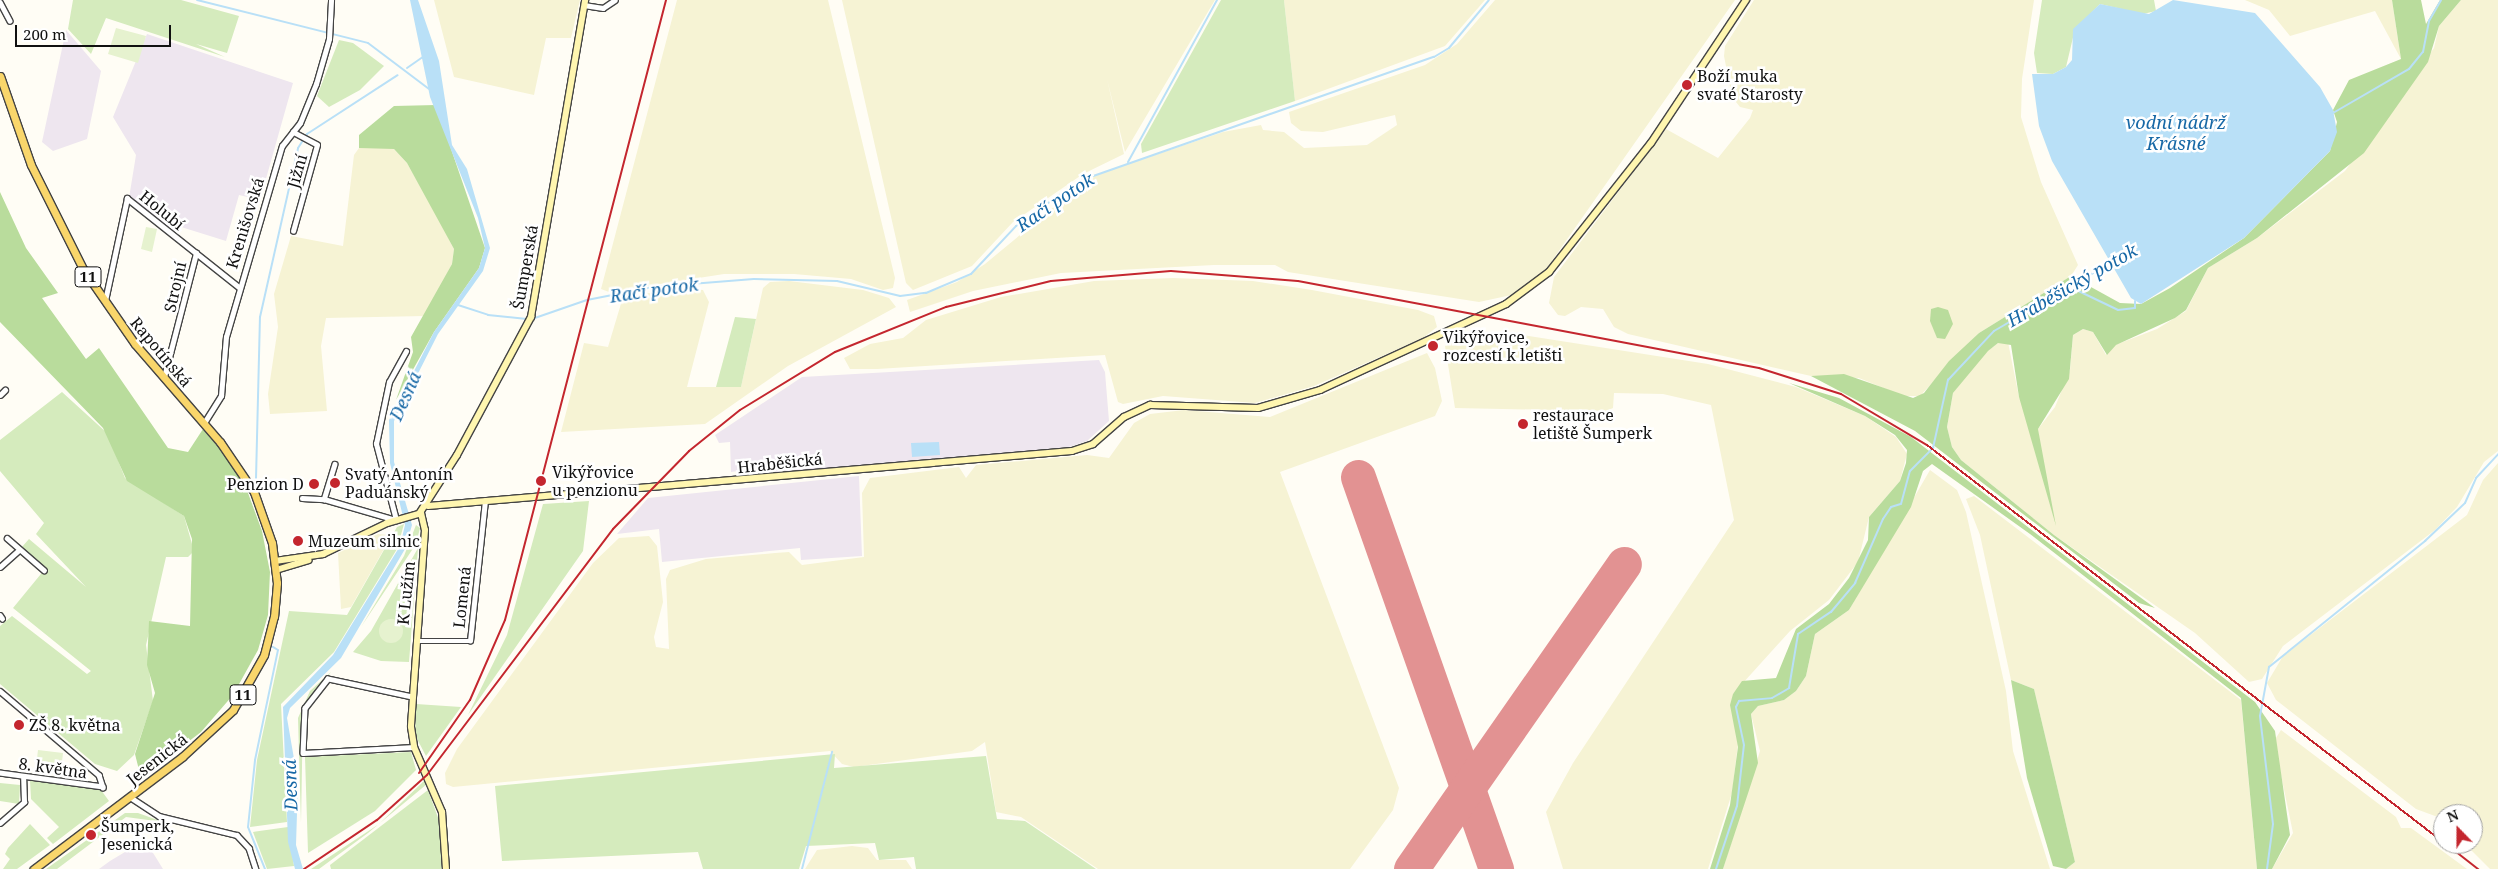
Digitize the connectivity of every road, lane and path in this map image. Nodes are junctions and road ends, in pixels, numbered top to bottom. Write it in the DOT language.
graph roads {
  1 [pos="331,0"];
  2 [pos="615,0"];
  3 [pos="1746,0"];
  4 [pos="0,2"];
  5 [pos="585,3"];
  6 [pos="10,21"];
  7 [pos="0,76"];
  8 [pos="293,132"];
  9 [pos="293,231"];
  10 [pos="196,253"];
  11 [pos="239,287"];
  12 [pos="105,303"];
  13 [pos="406,351"];
  14 [pos="163,378"];
  15 [pos="5,390"];
  16 [pos="0,394"];
  17 [pos="204,423"];
  18 [pos="335,464"];
  19 [pos="302,498"];
  20 [pos="324,499"];
  21 [pos="485,501"];
  22 [pos="428,506"];
  23 [pos="421,513"];
  24 [pos="399,519"];
  25 [pos="7,538"];
  26 [pos="18,551"];
  27 [pos="311,558"];
  28 [pos="276,561"];
  29 [pos="0,567"];
  30 [pos="44,570"];
  31 [pos="276,570"];
  32 [pos="415,644"];
  33 [pos="267,645"];
  34 [pos="0,691"];
  35 [pos="412,697"];
  36 [pos="414,746"];
  37 [pos="0,774"];
  38 [pos="23,777"];
  39 [pos="130,797"];
  40 [pos="0,823"];
  41 [pos="34,869"];
  42 [pos="256,869"];
  43 [pos="446,869"];
  1 -- 8 [label="street, Krenišovská"];
  2 -- 5 [label="street"];
  3 -- 21 [label="street, Hraběšická"];
  4 -- 6 [label="street"];
  5 -- 22 [label="street, Šumperská"];
  7 -- 12 [label="main road, Rapotínská / 11"];
  8 -- 9 [label="street, Jižní"];
  8 -- 11 [label="street, Krenišovská"];
  10 -- 11 [label="street, Strojní"];
  10 -- 12 [label="street, Holubí"];
  10 -- 14 [label="street, Strojní"];
  11 -- 17 [label="street, Krenišovská"];
  12 -- 14 [label="main road, Rapotínská / 11"];
  13 -- 24 [label="street"];
  14 -- 17 [label="main road, Rapotínská / 11"];
  15 -- 16 [label="street"];
  17 -- 28 [label="main road, Rapotínská / 11"];
  18 -- 20 [label="street"];
  19 -- 20 [label="street"];
  20 -- 24 [label="street"];
  21 -- 22 [label="street, Hraběšická"];
  21 -- 32 [label="street, Lomená"];
  22 -- 23 [label="street, Šumperská"];
  23 -- 24 [label="street"];
  23 -- 32 [label="street, K Lužím"];
  24 -- 27 [label="street"];
  25 -- 26 [label="street"];
  26 -- 29 [label="street"];
  26 -- 30 [label="street"];
  27 -- 28 [label="street"];
  27 -- 31 [label="street"];
  28 -- 31 [label="main road, Rapotínská / 11"];
  31 -- 33 [label="main road, Rapotínská / 11"];
  32 -- 35 [label="street, K Lužím"];
  33 -- 39 [label="main road, Jesenická / 11"];
  34 -- 38 [label="street, 8. května"];
  35 -- 36 [label="street, K Lužím"];
  35 -- 36 [label="street"];
  36 -- 43 [label="street"];
  37 -- 38 [label="street, 8. května"];
  38 -- 40 [label="street"];
  39 -- 41 [label="main road, Jesenická / 11"];
  39 -- 42 [label="street"];
}
